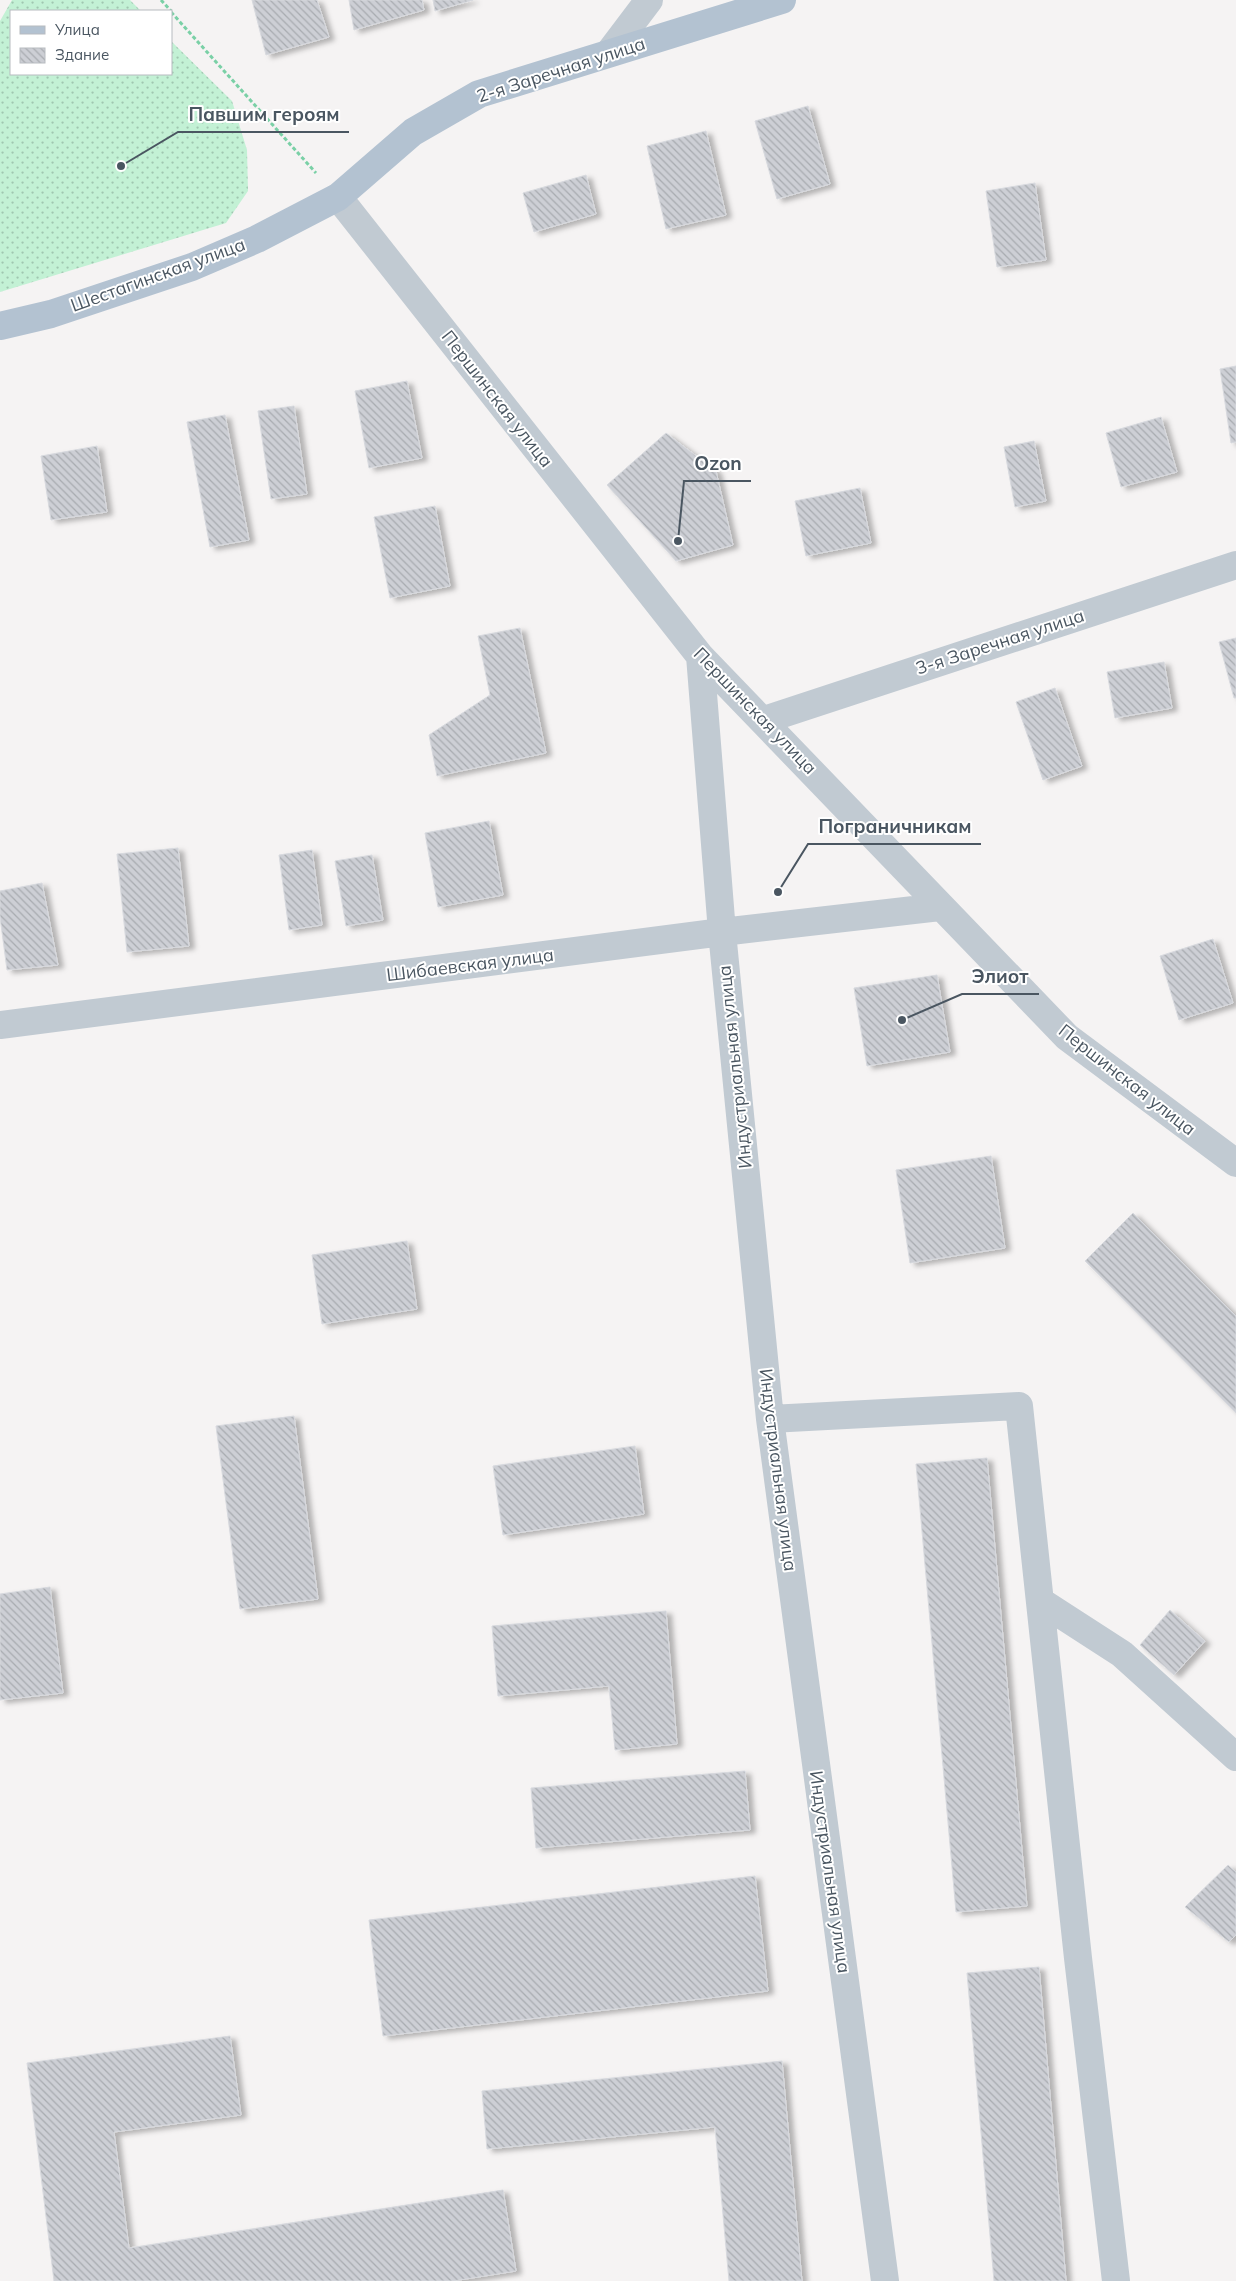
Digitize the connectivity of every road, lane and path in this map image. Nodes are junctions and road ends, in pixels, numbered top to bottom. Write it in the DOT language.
graph roads {
  1 [pos="160,0"];
  2 [pos="649,0"];
  3 [pos="782,0"];
  4 [pos="169,10"];
  5 [pos="172,13"];
  6 [pos="609,53"];
  7 [pos="338,197"];
  8 [pos="0,326"];
  9 [pos="1236,565"];
  10 [pos="700,656"];
  11 [pos="764,720"];
  12 [pos="940,907"];
  13 [pos="722,932"];
  14 [pos="0,1025"];
  15 [pos="1236,1163"];
  16 [pos="770,1418"];
  17 [pos="1040,1601"];
  18 [pos="1236,1757"];
  19 [pos="885,2281"];
  20 [pos="1116,2281"];
  1 -- 4 [label="path"];
  2 -- 6 [label="street"];
  3 -- 6 [label="main road, 2-я Заречная улица"];
  5 -- 7 [label="path"];
  6 -- 7 [label="main road, 2-я Заречная улица"];
  7 -- 8 [label="main road, Шестагинская улица"];
  7 -- 10 [label="street, Першинская улица"];
  9 -- 11 [label="street, 3-я Заречная улица"];
  10 -- 11 [label="street, Першинская улица"];
  10 -- 13 [label="street, Индустриальная улица"];
  11 -- 12 [label="street, Першинская улица"];
  12 -- 13 [label="street, Шибаевская улица"];
  12 -- 15 [label="street, Першинская улица"];
  13 -- 14 [label="street, Шибаевская улица"];
  13 -- 16 [label="street, Индустриальная улица"];
  16 -- 17 [label="street"];
  16 -- 19 [label="street, Индустриальная улица"];
  17 -- 18 [label="street"];
  17 -- 20 [label="street"];
}
